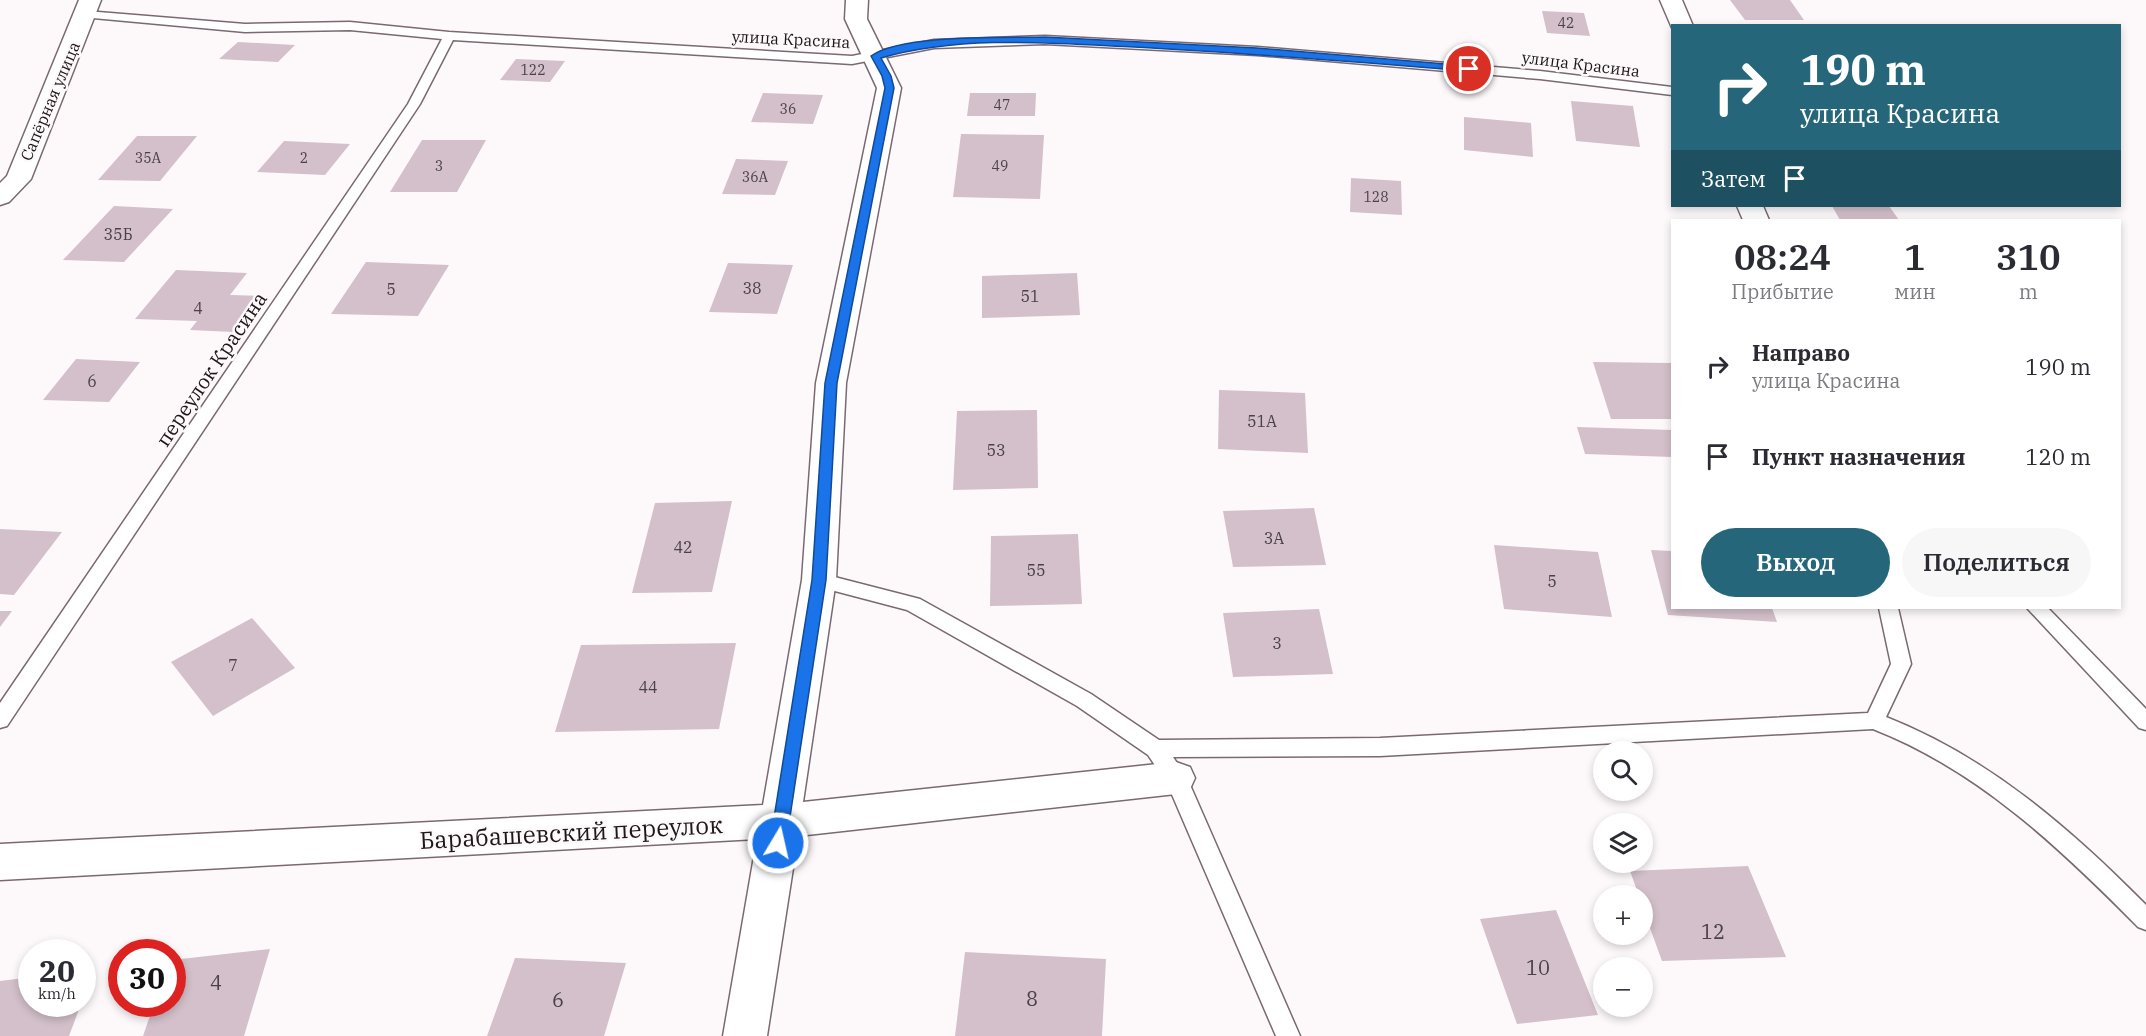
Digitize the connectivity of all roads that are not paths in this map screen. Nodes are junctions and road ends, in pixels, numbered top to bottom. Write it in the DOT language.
graph roads {
  1 [pos="857,0"];
  2 [pos="1671,0"];
  3 [pos="88,8"];
  4 [pos="1681,24"];
  5 [pos="449,36"];
  6 [pos="876,56"];
  7 [pos="1671,91"];
  8 [pos="0,197"];
  9 [pos="819,580"];
  10 [pos="1889,609"];
  11 [pos="2038,609"];
  12 [pos="0,720"];
  13 [pos="1874,721"];
  14 [pos="2146,722"];
  15 [pos="1166,763"];
  16 [pos="782,821"];
  17 [pos="0,861"];
  18 [pos="2146,920"];
  19 [pos="745,1036"];
  20 [pos="1288,1036"];
  1 -- 6 [label="street"];
  2 -- 4 [label="street"];
  3 -- 5 [label="lane, улица Красина"];
  3 -- 8 [label="street, Сапёрная улица"];
  5 -- 6 [label="lane, улица Красина"];
  5 -- 12 [label="lane, переулок Красина"];
  6 -- 7 [label="lane, улица Красина"];
  6 -- 9 [label="street"];
  9 -- 15 [label="lane"];
  9 -- 16 [label="street"];
  10 -- 13 [label="lane"];
  11 -- 14 [label="lane"];
  13 -- 15 [label="lane"];
  13 -- 18 [label="lane"];
  15 -- 16 [label="street, Барабашевский переулок"];
  15 -- 20 [label="lane"];
  16 -- 17 [label="street, Барабашевский переулок"];
  16 -- 19 [label="street"];
}
